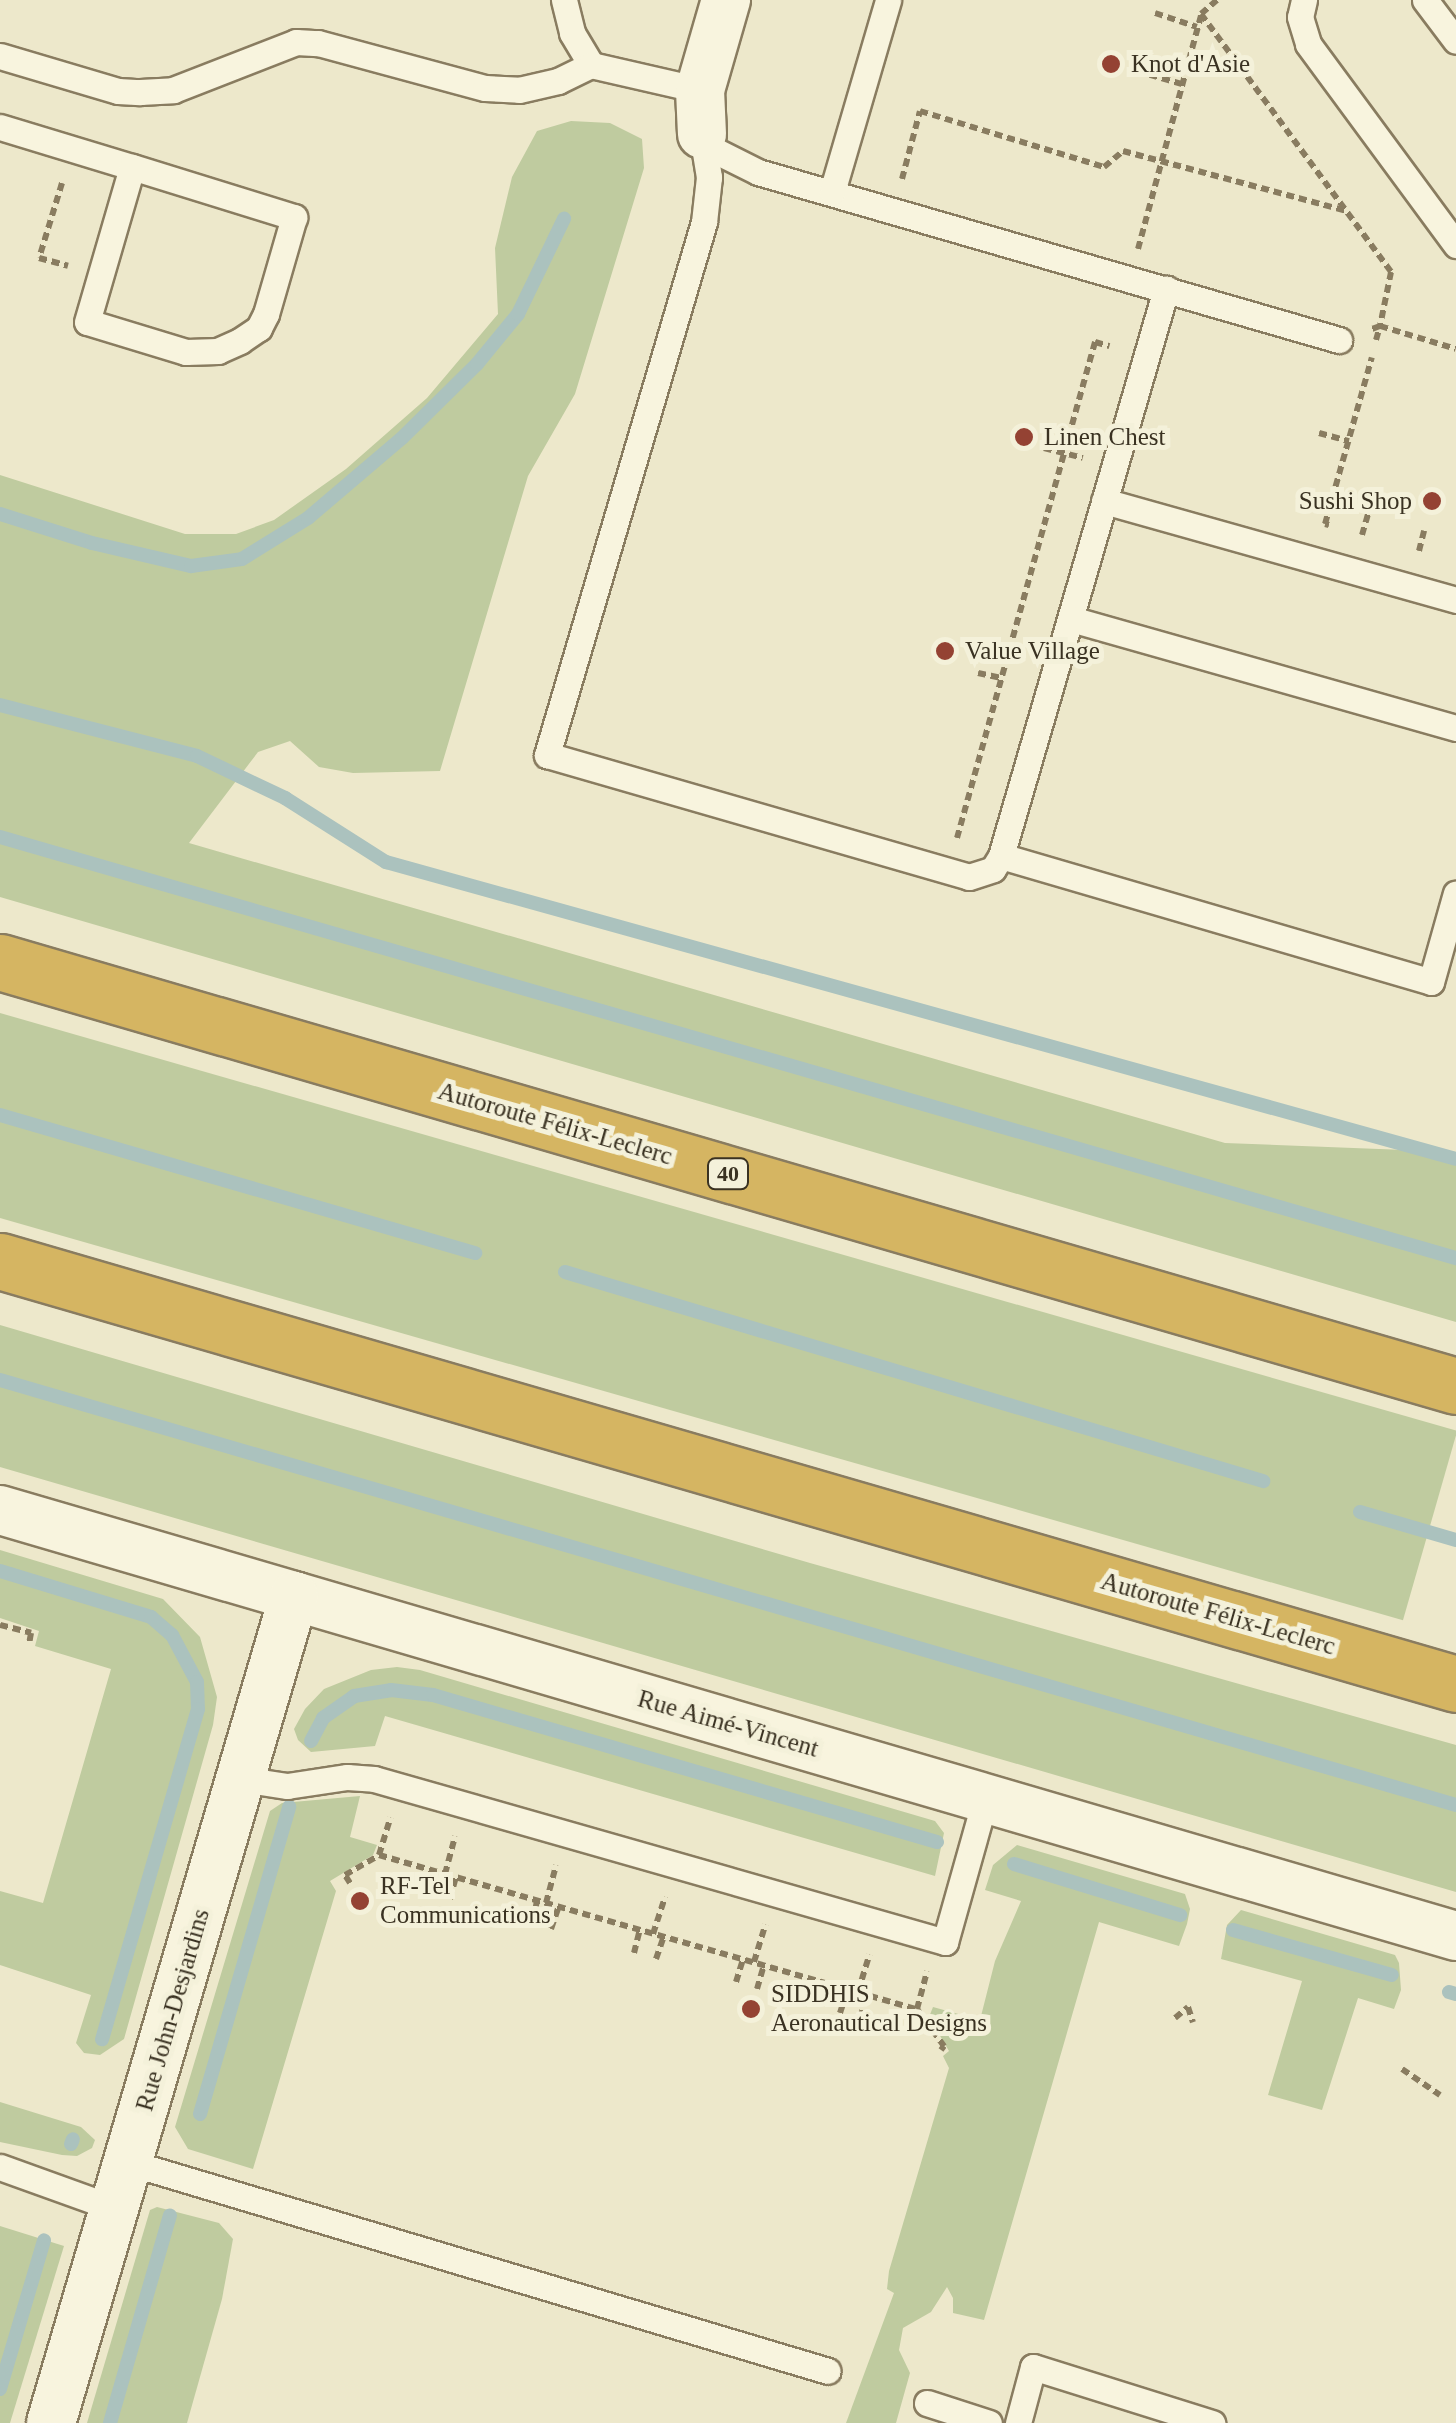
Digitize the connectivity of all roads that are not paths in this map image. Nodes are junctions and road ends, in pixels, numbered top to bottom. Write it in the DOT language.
graph roads {
  1 [pos="564,0"];
  2 [pos="726,0"];
  3 [pos="888,0"];
  4 [pos="1304,0"];
  5 [pos="1425,0"];
  6 [pos="1456,41"];
  7 [pos="0,56"];
  8 [pos="591,66"];
  9 [pos="701,112"];
  10 [pos="0,127"];
  11 [pos="132,167"];
  12 [pos="832,192"];
  13 [pos="1456,245"];
  14 [pos="1166,289"];
  15 [pos="1339,340"];
  16 [pos="1104,501"];
  17 [pos="1456,600"];
  18 [pos="1070,618"];
  19 [pos="1456,728"];
  20 [pos="1001,856"];
  21 [pos="1456,893"];
  22 [pos="0,962"];
  23 [pos="1431,982"];
  24 [pos="1456,989"];
  25 [pos="0,1261"];
  26 [pos="1456,1386"];
  27 [pos="0,1510"];
  28 [pos="294,1596"];
  29 [pos="1456,1684"];
  30 [pos="241,1779"];
  31 [pos="985,1800"];
  32 [pos="1456,1936"];
  33 [pos="127,2162"];
  34 [pos="0,2167"];
  35 [pos="114,2208"];
  36 [pos="828,2371"];
  37 [pos="926,2403"];
  38 [pos="52,2423"];
  39 [pos="989,2423"];
  40 [pos="1018,2423"];
  41 [pos="1212,2423"];
  1 -- 8 [label="lane"];
  2 -- 9 [label="street"];
  3 -- 12 [label="lane"];
  4 -- 13 [label="lane"];
  5 -- 6 [label="lane"];
  7 -- 8 [label="lane"];
  8 -- 9 [label="lane"];
  9 -- 12 [label="lane"];
  9 -- 20 [label="lane"];
  10 -- 11 [label="lane"];
  11 -- 11 [label="lane"];
  12 -- 14 [label="lane"];
  14 -- 15 [label="lane"];
  14 -- 16 [label="lane"];
  16 -- 17 [label="lane"];
  16 -- 18 [label="lane"];
  18 -- 19 [label="lane"];
  18 -- 20 [label="lane"];
  20 -- 23 [label="lane"];
  21 -- 23 [label="lane"];
  22 -- 26 [label="highway, Autoroute Félix-Leclerc / 40"];
  23 -- 24 [label="lane"];
  25 -- 29 [label="highway, Autoroute Félix-Leclerc"];
  27 -- 28 [label="street, Rue Aimé-Vincent"];
  28 -- 30 [label="street, Rue John-Desjardins"];
  28 -- 31 [label="street, Rue Aimé-Vincent"];
  30 -- 31 [label="lane"];
  30 -- 33 [label="street, Rue John-Desjardins"];
  31 -- 32 [label="street, Rue Aimé-Vincent"];
  33 -- 35 [label="street, Rue John-Desjardins"];
  33 -- 36 [label="lane"];
  34 -- 35 [label="lane"];
  35 -- 38 [label="street, Rue John-Desjardins"];
  37 -- 39 [label="lane"];
  40 -- 41 [label="lane"];
}
